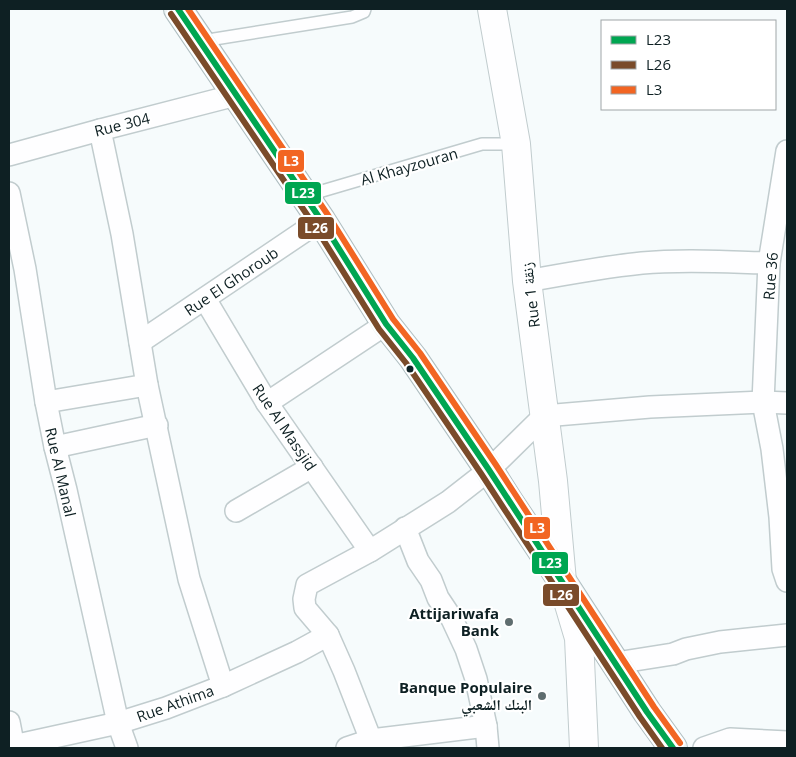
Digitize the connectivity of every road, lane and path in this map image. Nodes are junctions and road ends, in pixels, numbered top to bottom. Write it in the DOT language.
graph roads {
  1 [pos="178,9"];
  2 [pos="365,9"];
  3 [pos="492,9"];
  4 [pos="200,42"];
  5 [pos="236,96"];
  6 [pos="100,130"];
  7 [pos="516,144"];
  8 [pos="787,151"];
  9 [pos="9,155"];
  10 [pos="9,192"];
  11 [pos="304,196"];
  12 [pos="320,220"];
  13 [pos="769,263"];
  14 [pos="528,280"];
  15 [pos="205,299"];
  16 [pos="386,324"];
  17 [pos="140,342"];
  18 [pos="147,385"];
  19 [pos="46,402"];
  20 [pos="763,402"];
  21 [pos="267,403"];
  22 [pos="787,403"];
  23 [pos="544,416"];
  24 [pos="156,426"];
  25 [pos="55,447"];
  26 [pos="312,468"];
  27 [pos="490,470"];
  28 [pos="236,511"];
  29 [pos="405,528"];
  30 [pos="370,550"];
  31 [pos="562,582"];
  32 [pos="787,582"];
  33 [pos="328,635"];
  34 [pos="787,635"];
  35 [pos="616,663"];
  36 [pos="223,686"];
  37 [pos="9,722"];
  38 [pos="118,723"];
  39 [pos="486,726"];
  40 [pos="787,742"];
  41 [pos="373,744"];
  42 [pos="14,747"];
  43 [pos="127,748"];
  44 [pos="347,748"];
  45 [pos="488,748"];
  46 [pos="584,748"];
  47 [pos="673,748"];
  48 [pos="704,748"];
  1 -- 4 [label="main road"];
  2 -- 4 [label="lane"];
  3 -- 7 [label="street, Rue 1 زنقة"];
  4 -- 5 [label="main road"];
  5 -- 6 [label="street, Rue 304"];
  5 -- 11 [label="main road"];
  6 -- 9 [label="street, Rue 304"];
  6 -- 17 [label="street"];
  7 -- 11 [label="lane, Al Khayzouran"];
  7 -- 14 [label="street, Rue 1 زنقة"];
  8 -- 13 [label="street, Rue 36"];
  10 -- 19 [label="street, Rue Al Manal"];
  11 -- 12 [label="main road"];
  12 -- 15 [label="street, Rue El Ghoroub"];
  12 -- 16 [label="main road"];
  13 -- 14 [label="street"];
  13 -- 20 [label="street, Rue 36"];
  14 -- 23 [label="street, Rue 1 زنقة"];
  15 -- 17 [label="street, Rue El Ghoroub"];
  15 -- 21 [label="street, Rue Al Massjid"];
  16 -- 21 [label="street"];
  16 -- 27 [label="main road"];
  17 -- 18 [label="street"];
  18 -- 19 [label="street"];
  18 -- 24 [label="street"];
  19 -- 25 [label="street, Rue Al Manal"];
  20 -- 22 [label="street"];
  20 -- 23 [label="street"];
  20 -- 32 [label="street, Rue 36"];
  21 -- 26 [label="street, Rue Al Massjid"];
  23 -- 27 [label="street"];
  23 -- 31 [label="street, Rue 1 زنقة"];
  24 -- 25 [label="street"];
  24 -- 36 [label="street"];
  25 -- 38 [label="street, Rue Al Manal"];
  26 -- 28 [label="street"];
  26 -- 30 [label="street, Rue Al Massjid"];
  27 -- 29 [label="street"];
  27 -- 31 [label="main road"];
  29 -- 30 [label="street"];
  29 -- 39 [label="street"];
  30 -- 33 [label="street"];
  31 -- 35 [label="main road"];
  31 -- 46 [label="street, Rue 1 زنقة"];
  33 -- 36 [label="street, Rue Athima"];
  33 -- 41 [label="street"];
  34 -- 35 [label="street"];
  35 -- 47 [label="main road"];
  36 -- 38 [label="street, Rue Athima"];
  37 -- 42 [label="street"];
  38 -- 42 [label="street, Rue Athima"];
  38 -- 43 [label="street, Rue Al Manal"];
  39 -- 41 [label="street"];
  39 -- 45 [label="street"];
  40 -- 48 [label="street"];
  41 -- 44 [label="street"];
}
